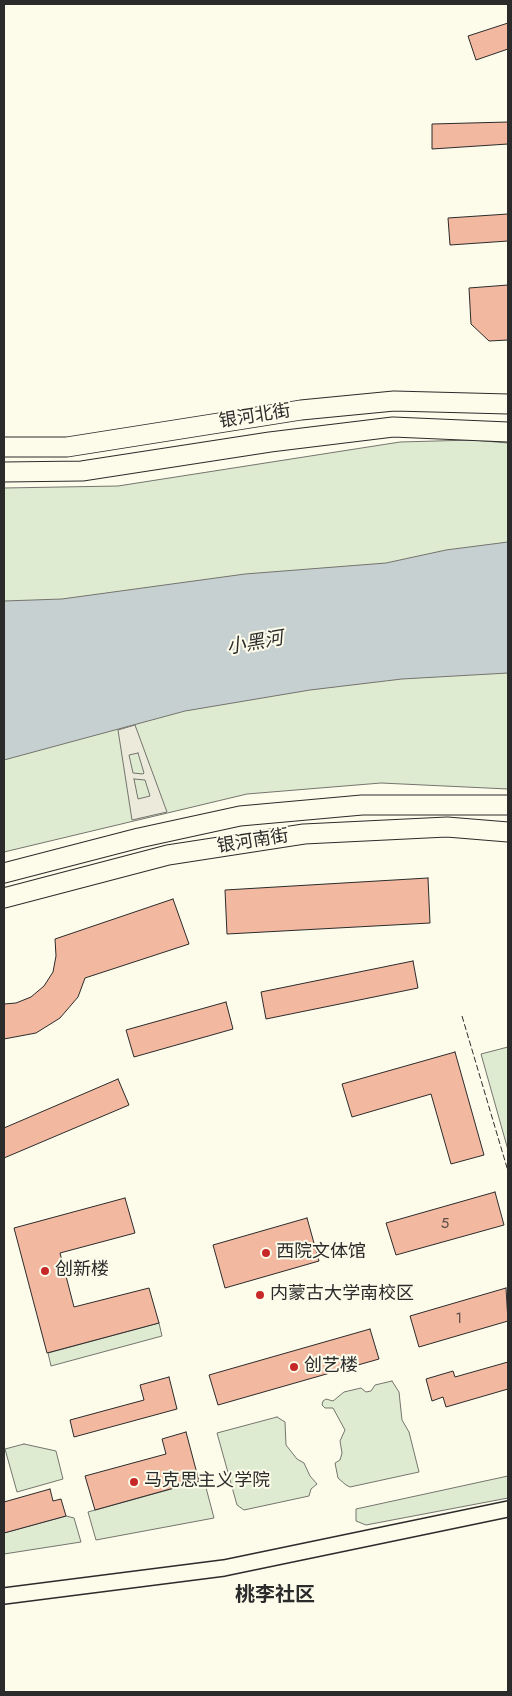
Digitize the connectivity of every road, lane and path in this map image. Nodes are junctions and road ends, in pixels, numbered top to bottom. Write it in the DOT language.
graph roads {
  1 [pos="508,404"];
  2 [pos="508,432"];
  3 [pos="4,447"];
  4 [pos="4,472"];
  5 [pos="508,805"];
  6 [pos="508,832"];
  7 [pos="4,873"];
  8 [pos="4,898"];
  9 [pos="508,1509"];
  10 [pos="4,1596"];
  1 -- 3 [label="main road, 银河北街"];
  2 -- 4 [label="main road, 银河北街"];
  5 -- 7 [label="main road, 银河南街"];
  6 -- 8 [label="main road, 银河南街"];
  9 -- 10 [label="street"];
}
